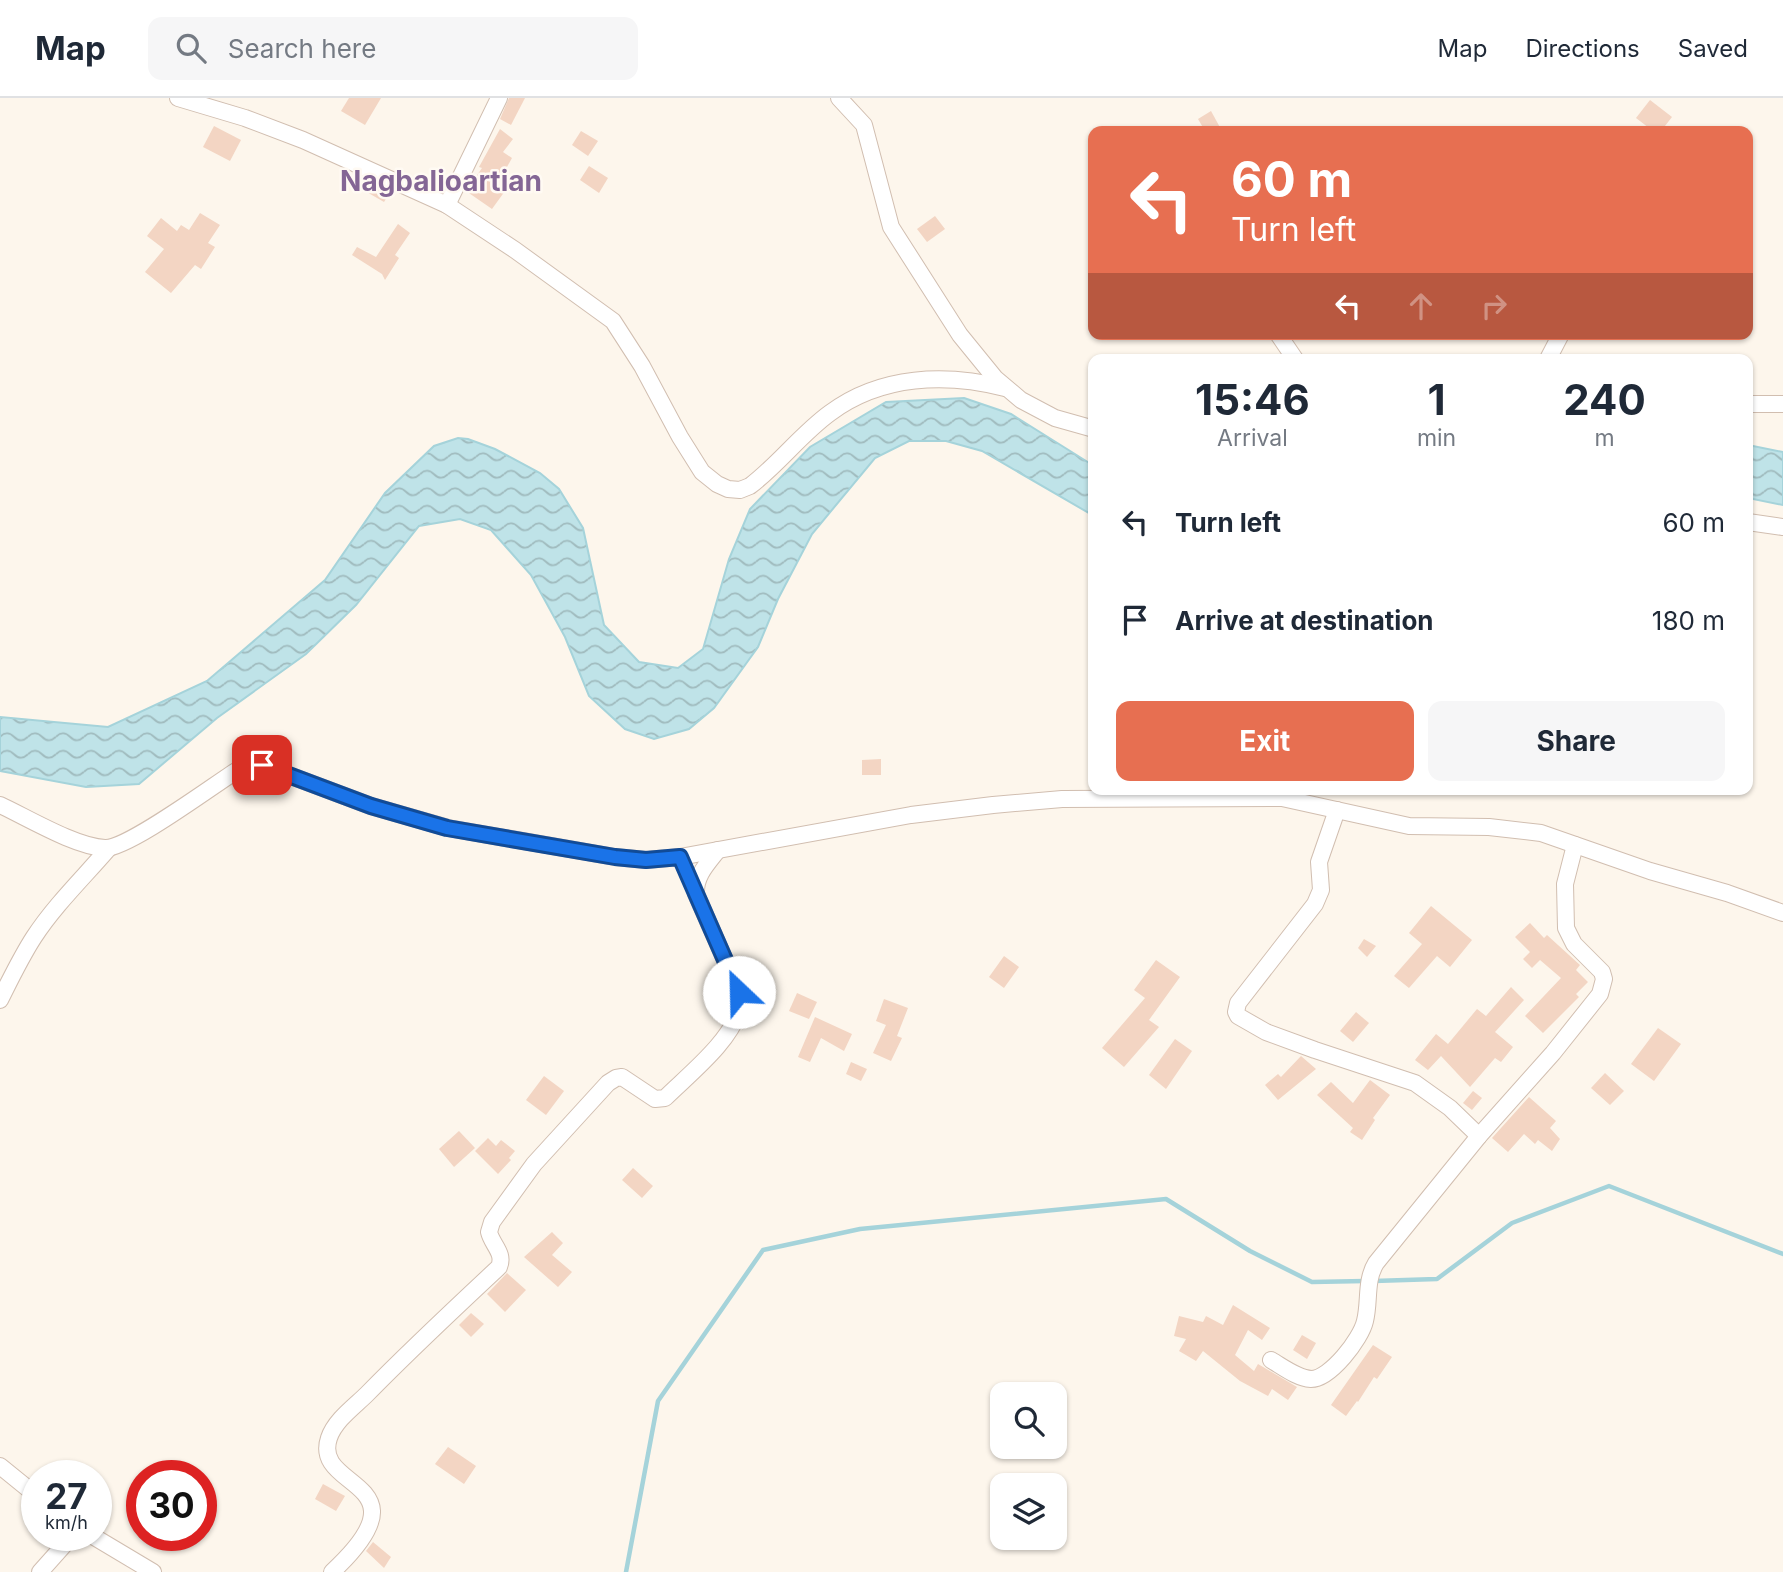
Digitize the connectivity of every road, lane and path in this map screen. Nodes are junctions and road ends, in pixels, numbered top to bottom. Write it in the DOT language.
graph roads {
  1 [pos="178,98"];
  2 [pos="499,98"];
  3 [pos="839,98"];
  4 [pos="446,205"];
  5 [pos="1006,388"];
  6 [pos="1753,404"];
  7 [pos="1783,404"];
  8 [pos="1088,427"];
  9 [pos="1753,523"];
  10 [pos="1783,527"];
  11 [pos="1163,795"];
  12 [pos="1235,795"];
  13 [pos="0,805"];
  14 [pos="1337,810"];
  15 [pos="1575,845"];
  16 [pos="108,849"];
  17 [pos="718,850"];
  18 [pos="680,857"];
  19 [pos="696,894"];
  20 [pos="1783,913"];
  21 [pos="0,1000"];
  22 [pos="1479,1136"];
  23 [pos="1271,1360"];
  24 [pos="0,1466"];
  25 [pos="21,1483"];
  26 [pos="112,1548"];
  27 [pos="59,1551"];
  28 [pos="40,1572"];
  29 [pos="153,1572"];
  30 [pos="332,1572"];
  1 -- 4 [label="street"];
  2 -- 4 [label="street"];
  3 -- 5 [label="street"];
  4 -- 5 [label="street"];
  5 -- 8 [label="street"];
  6 -- 7 [label="street"];
  9 -- 10 [label="street"];
  11 -- 17 [label="street"];
  12 -- 14 [label="street"];
  13 -- 16 [label="street"];
  14 -- 15 [label="street"];
  14 -- 22 [label="street"];
  15 -- 20 [label="street"];
  15 -- 22 [label="street"];
  16 -- 18 [label="street"];
  16 -- 21 [label="street"];
  17 -- 18 [label="street"];
  17 -- 19 [label="street"];
  18 -- 19 [label="street"];
  19 -- 30 [label="street"];
  22 -- 23 [label="street"];
  24 -- 25 [label="street"];
  26 -- 29 [label="street"];
  27 -- 28 [label="street"];
}
